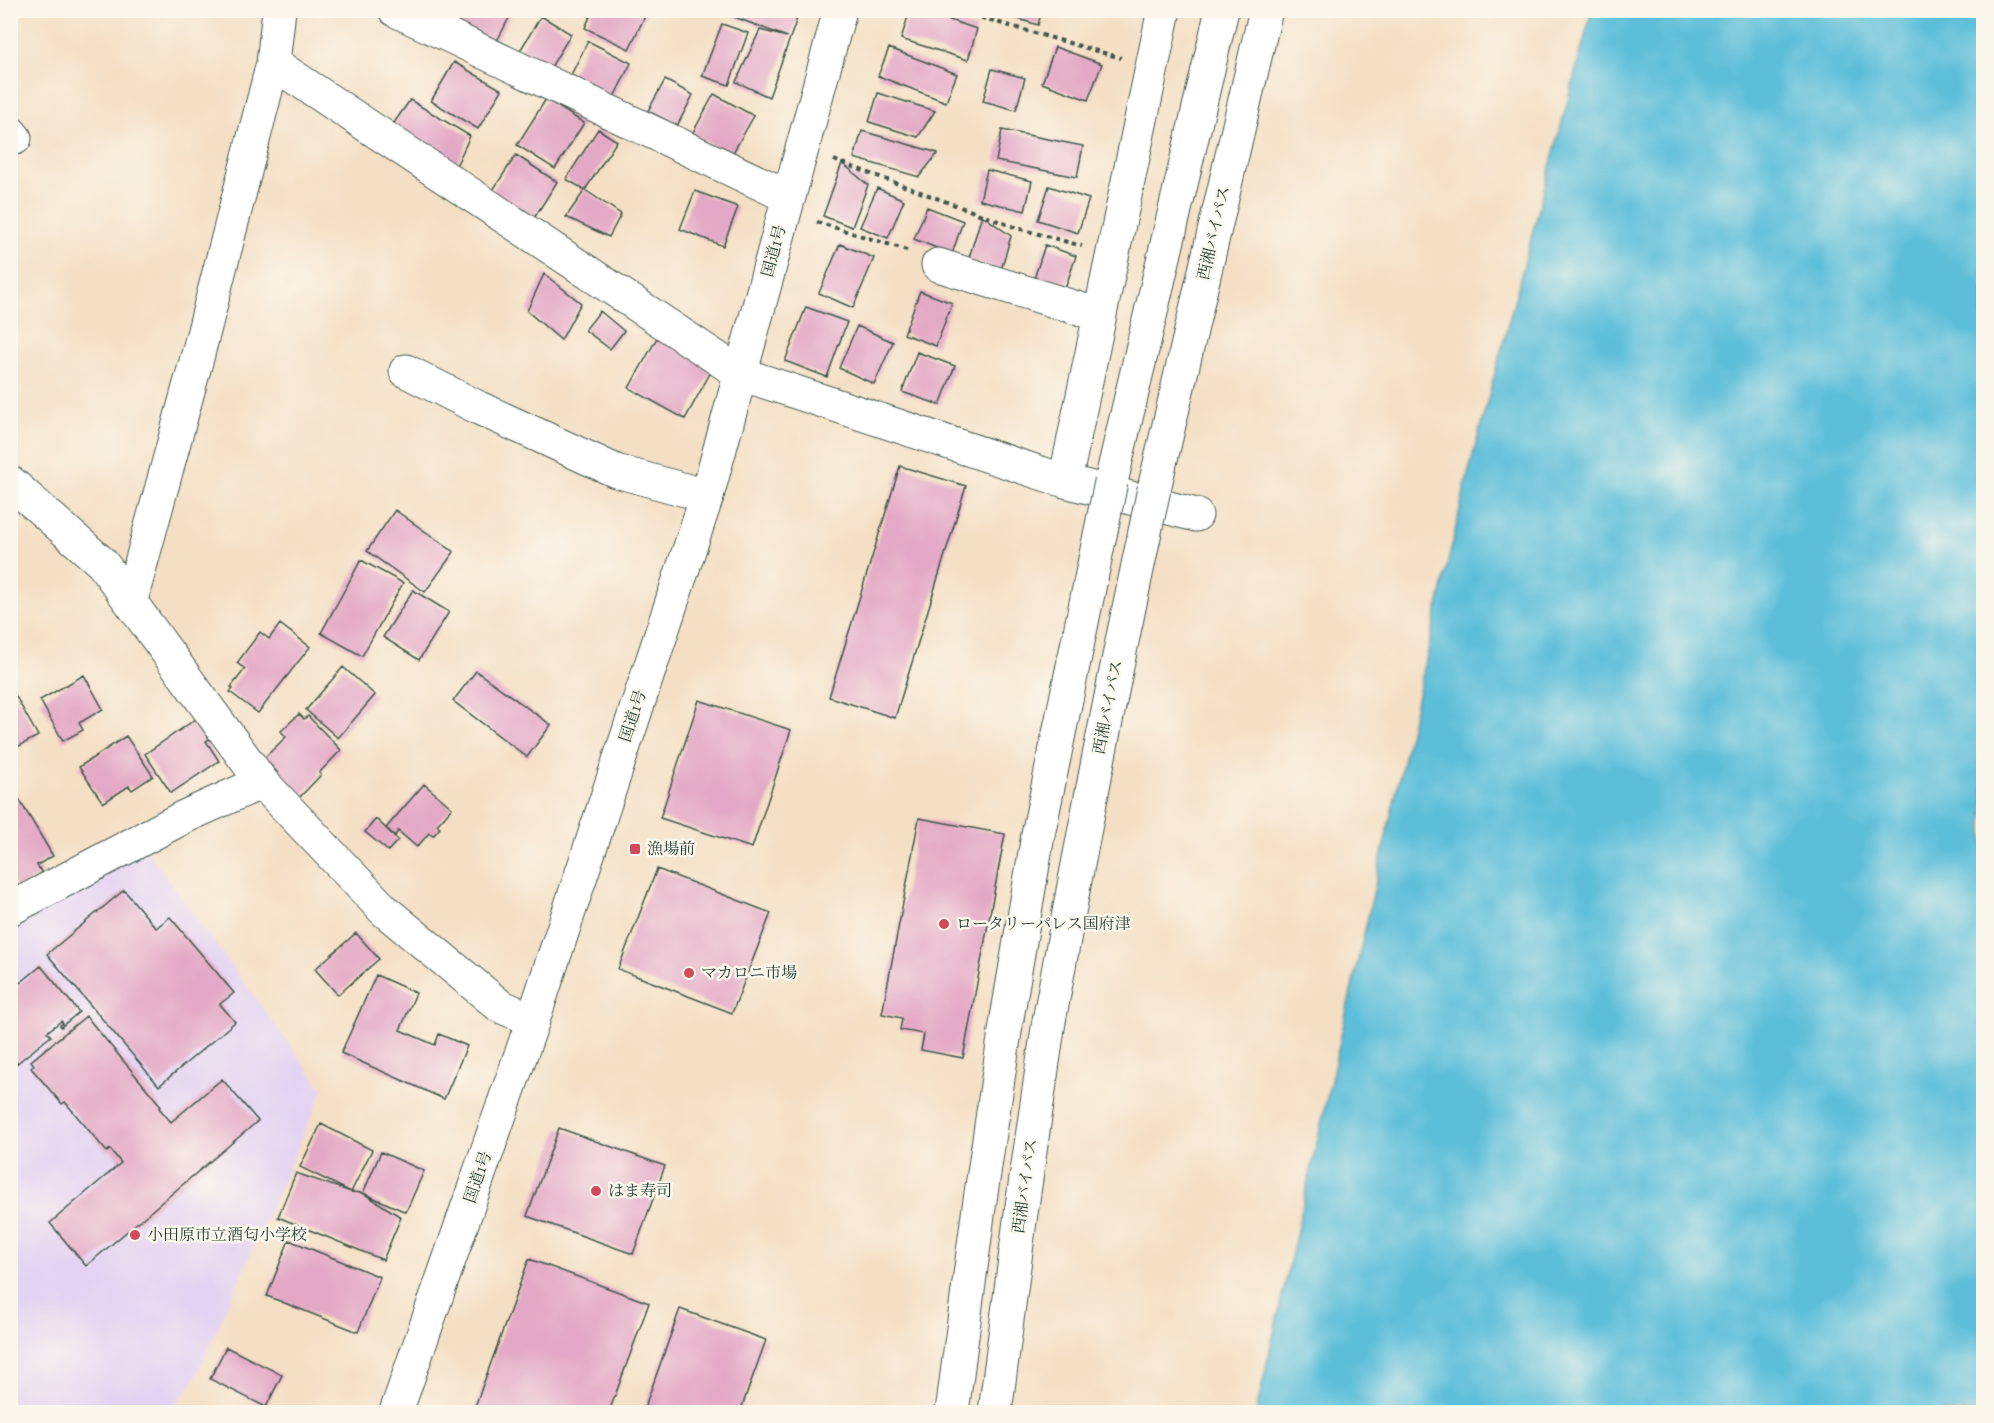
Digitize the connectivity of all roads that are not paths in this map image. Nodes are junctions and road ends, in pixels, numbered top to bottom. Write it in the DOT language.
graph roads {
  1 [pos="279,10"];
  2 [pos="395,10"];
  3 [pos="840,10"];
  4 [pos="1164,10"];
  5 [pos="1222,10"];
  6 [pos="1266,10"];
  7 [pos="273,63"];
  8 [pos="787,204"];
  9 [pos="938,265"];
  10 [pos="1099,315"];
  11 [pos="406,370"];
  12 [pos="741,374"];
  13 [pos="1065,481"];
  14 [pos="10,482"];
  15 [pos="706,496"];
  16 [pos="1196,515"];
  17 [pos="131,600"];
  18 [pos="262,782"];
  19 [pos="10,909"];
  20 [pos="533,1020"];
  21 [pos="396,1413"];
  22 [pos="952,1413"];
  23 [pos="995,1413"];
  1 -- 7 [label="main road"];
  2 -- 8 [label="main road"];
  3 -- 8 [label="main road, 国道1号"];
  4 -- 10 [label="main road"];
  5 -- 22 [label="main road, bridge"];
  6 -- 23 [label="main road, 西湘バイパス, bridge"];
  7 -- 12 [label="main road"];
  7 -- 17 [label="main road"];
  8 -- 12 [label="main road, 国道1号"];
  9 -- 10 [label="main road"];
  10 -- 13 [label="main road"];
  11 -- 15 [label="main road"];
  12 -- 13 [label="main road"];
  12 -- 15 [label="main road, 国道1号"];
  13 -- 16 [label="main road"];
  14 -- 17 [label="main road"];
  15 -- 20 [label="main road, 国道1号"];
  17 -- 18 [label="main road"];
  18 -- 19 [label="main road"];
  18 -- 20 [label="main road"];
  20 -- 21 [label="main road, 国道1号"];
}
